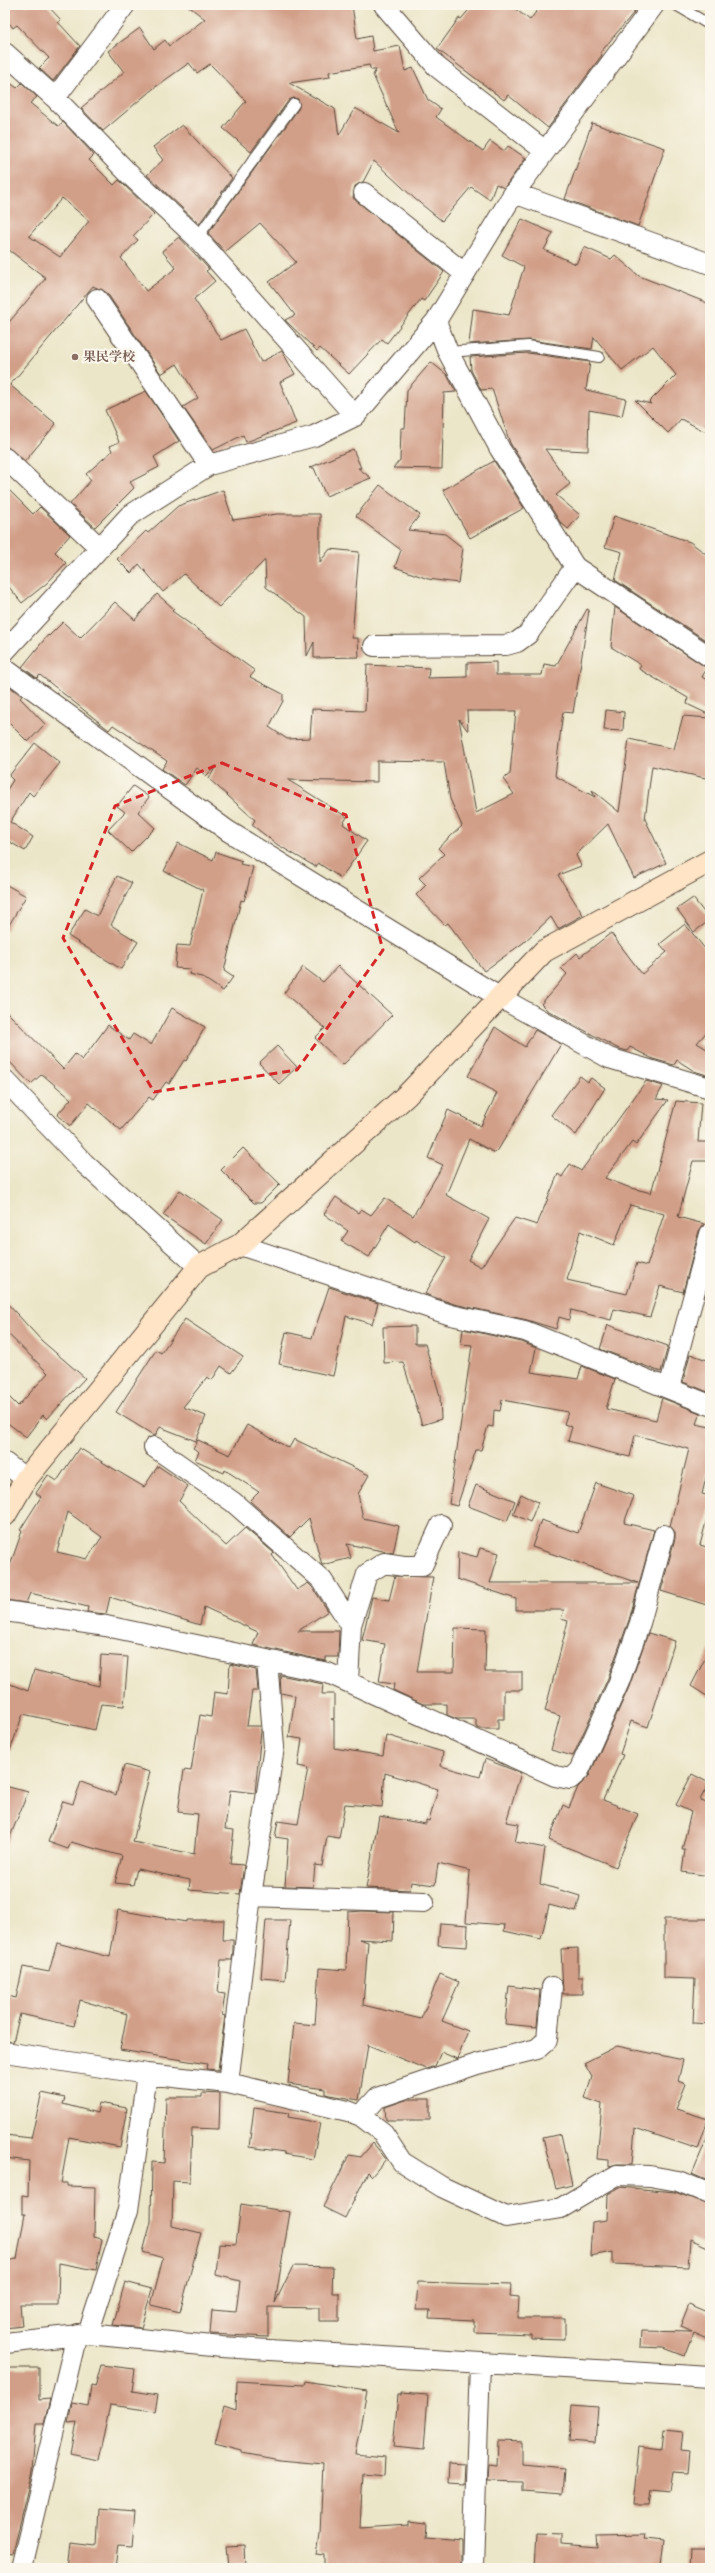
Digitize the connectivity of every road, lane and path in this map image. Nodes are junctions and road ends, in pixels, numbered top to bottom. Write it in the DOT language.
graph roads {
  1 [pos="125,5"];
  2 [pos="384,5"];
  3 [pos="654,5"];
  4 [pos="676,5"];
  5 [pos="710,25"];
  6 [pos="5,53"];
  7 [pos="56,98"];
  8 [pos="294,104"];
  9 [pos="545,151"];
  10 [pos="364,193"];
  11 [pos="514,193"];
  12 [pos="197,238"];
  13 [pos="710,264"];
  14 [pos="465,274"];
  15 [pos="97,299"];
  16 [pos="436,321"];
  17 [pos="448,352"];
  18 [pos="599,357"];
  19 [pos="355,416"];
  20 [pos="5,458"];
  21 [pos="209,465"];
  22 [pos="100,548"];
  23 [pos="575,567"];
  24 [pos="374,646"];
  25 [pos="5,651"];
  26 [pos="710,657"];
  27 [pos="5,669"];
  28 [pos="710,861"];
  29 [pos="499,997"];
  30 [pos="5,1080"];
  31 [pos="710,1088"];
  32 [pos="710,1234"];
  33 [pos="240,1245"];
  34 [pos="200,1267"];
  35 [pos="669,1388"];
  36 [pos="710,1405"];
  37 [pos="154,1447"];
  38 [pos="5,1463"];
  39 [pos="26,1479"];
  40 [pos="5,1515"];
  41 [pos="441,1525"];
  42 [pos="664,1534"];
  43 [pos="5,1611"];
  44 [pos="351,1625"];
  45 [pos="267,1660"];
  46 [pos="348,1682"];
  47 [pos="251,1896"];
  48 [pos="424,1902"];
  49 [pos="552,1987"];
  50 [pos="5,2052"];
  51 [pos="147,2074"];
  52 [pos="228,2083"];
  53 [pos="361,2116"];
  54 [pos="710,2194"];
  55 [pos="83,2334"];
  56 [pos="5,2343"];
  57 [pos="480,2364"];
  58 [pos="710,2377"];
  59 [pos="21,2568"];
  60 [pos="473,2568"];
  1 -- 7 [label="street"];
  2 -- 9 [label="street"];
  3 -- 9 [label="street"];
  4 -- 5 [label="lane"];
  6 -- 7 [label="street"];
  7 -- 12 [label="street"];
  8 -- 12 [label="lane"];
  9 -- 11 [label="street"];
  10 -- 14 [label="street"];
  11 -- 13 [label="street"];
  11 -- 14 [label="street"];
  12 -- 19 [label="street"];
  14 -- 16 [label="street"];
  15 -- 21 [label="street"];
  16 -- 17 [label="street"];
  16 -- 19 [label="street"];
  17 -- 18 [label="lane"];
  17 -- 23 [label="street"];
  19 -- 21 [label="street"];
  20 -- 22 [label="street"];
  21 -- 22 [label="street"];
  22 -- 25 [label="street"];
  23 -- 24 [label="street"];
  23 -- 26 [label="street"];
  27 -- 29 [label="street"];
  28 -- 29 [label="street"];
  29 -- 31 [label="street"];
  29 -- 33 [label="street"];
  30 -- 34 [label="street"];
  32 -- 35 [label="street"];
  33 -- 34 [label="street"];
  33 -- 35 [label="street"];
  34 -- 39 [label="street"];
  35 -- 36 [label="street"];
  37 -- 44 [label="street"];
  38 -- 39 [label="street"];
  39 -- 40 [label="street"];
  41 -- 44 [label="street"];
  42 -- 46 [label="street"];
  43 -- 45 [label="street"];
  44 -- 46 [label="street"];
  45 -- 46 [label="street"];
  45 -- 47 [label="street"];
  47 -- 48 [label="street"];
  47 -- 52 [label="street"];
  49 -- 53 [label="street"];
  50 -- 51 [label="street"];
  51 -- 52 [label="street"];
  51 -- 55 [label="street"];
  52 -- 53 [label="street"];
  53 -- 54 [label="street"];
  55 -- 56 [label="street"];
  55 -- 57 [label="street"];
  55 -- 59 [label="street"];
  57 -- 58 [label="street"];
  57 -- 60 [label="street"];
}
